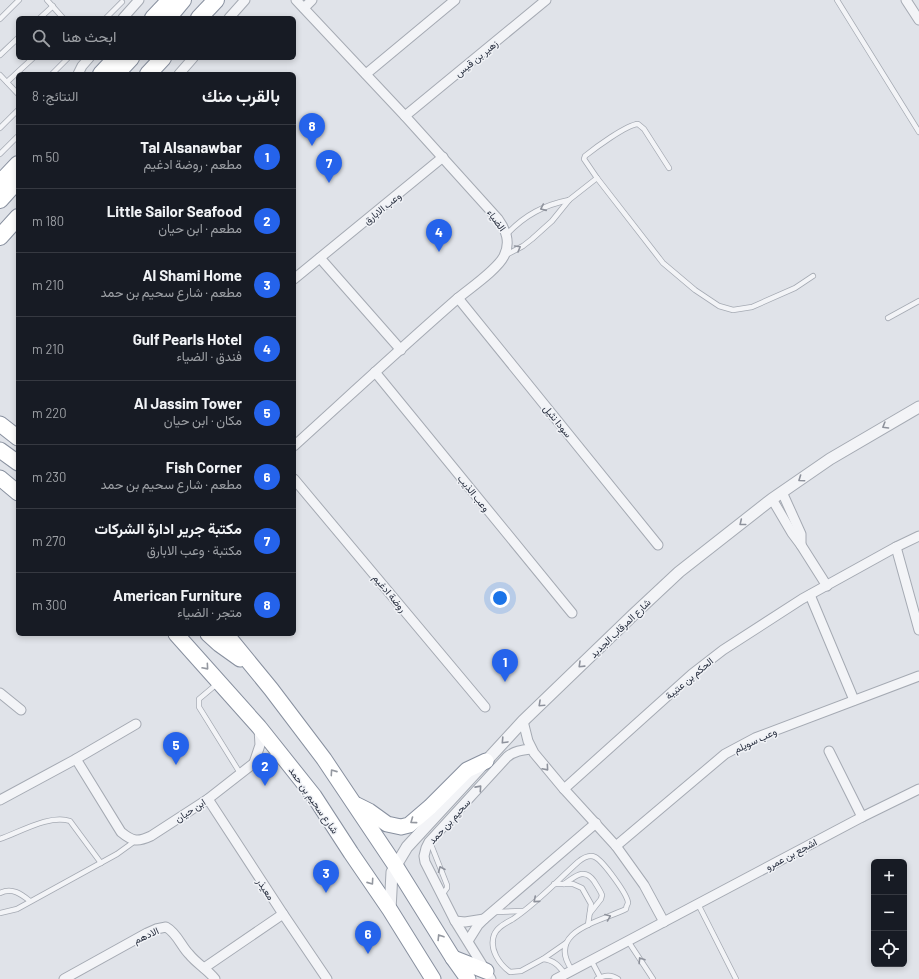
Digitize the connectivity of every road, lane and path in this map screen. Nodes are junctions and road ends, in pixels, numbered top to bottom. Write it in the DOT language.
graph roads {
  1 [pos="19,0"];
  2 [pos="47,0"];
  3 [pos="170,0"];
  4 [pos="184,0"];
  5 [pos="216,0"];
  6 [pos="245,0"];
  7 [pos="296,0"];
  8 [pos="312,0"];
  9 [pos="455,0"];
  10 [pos="546,0"];
  11 [pos="837,0"];
  12 [pos="906,0"];
  13 [pos="121,1"];
  14 [pos="136,1"];
  15 [pos="53,6"];
  16 [pos="304,8"];
  17 [pos="130,10"];
  18 [pos="42,16"];
  19 [pos="61,16"];
  20 [pos="108,16"];
  21 [pos="125,16"];
  22 [pos="155,16"];
  23 [pos="170,16"];
  24 [pos="201,16"];
  25 [pos="231,16"];
  26 [pos="0,19"];
  27 [pos="919,20"];
  28 [pos="16,40"];
  29 [pos="0,55"];
  30 [pos="31,60"];
  31 [pos="66,60"];
  32 [pos="87,60"];
  33 [pos="114,60"];
  34 [pos="129,60"];
  35 [pos="161,60"];
  36 [pos="192,60"];
  37 [pos="18,72"];
  38 [pos="54,72"];
  39 [pos="79,72"];
  40 [pos="103,72"];
  41 [pos="118,72"];
  42 [pos="150,72"];
  43 [pos="181,72"];
  44 [pos="16,74"];
  45 [pos="366,74"];
  46 [pos="0,75"];
  47 [pos="7,82"];
  48 [pos="16,92"];
  49 [pos="16,112"];
  50 [pos="405,116"];
  51 [pos="0,128"];
  52 [pos="919,132"];
  53 [pos="16,138"];
  54 [pos="0,154"];
  55 [pos="443,157"];
  56 [pos="16,166"];
  57 [pos="669,168"];
  58 [pos="597,178"];
  59 [pos="16,182"];
  60 [pos="0,183"];
  61 [pos="0,200"];
  62 [pos="569,200"];
  63 [pos="16,220"];
  64 [pos="507,234"];
  65 [pos="0,237"];
  66 [pos="504,256"];
  67 [pos="320,258"];
  68 [pos="813,276"];
  69 [pos="296,277"];
  70 [pos="458,298"];
  71 [pos="919,301"];
  72 [pos="888,318"];
  73 [pos="401,350"];
  74 [pos="376,372"];
  75 [pos="919,407"];
  76 [pos="0,424"];
  77 [pos="16,436"];
  78 [pos="296,444"];
  79 [pos="0,450"];
  80 [pos="16,462"];
  81 [pos="0,478"];
  82 [pos="296,481"];
  83 [pos="16,491"];
  84 [pos="782,492"];
  85 [pos="772,499"];
  86 [pos="919,536"];
  87 [pos="658,545"];
  88 [pos="801,545"];
  89 [pos="896,547"];
  90 [pos="827,586"];
  91 [pos="810,595"];
  92 [pos="572,613"];
  93 [pos="919,630"];
  94 [pos="178,636"];
  95 [pos="210,636"];
  96 [pos="228,636"];
  97 [pos="252,665"];
  98 [pos="919,676"];
  99 [pos="219,682"];
  100 [pos="0,693"];
  101 [pos="854,700"];
  102 [pos="486,707"];
  103 [pos="21,710"];
  104 [pos="523,721"];
  105 [pos="136,724"];
  106 [pos="259,727"];
  107 [pos="531,749"];
  108 [pos="829,751"];
  109 [pos="284,757"];
  110 [pos="76,759"];
  111 [pos="486,761"];
  112 [pos="254,762"];
  113 [pos="240,773"];
  114 [pos="564,789"];
  115 [pos="919,789"];
  116 [pos="208,799"];
  117 [pos="0,800"];
  118 [pos="355,804"];
  119 [pos="862,817"];
  120 [pos="596,823"];
  121 [pos="0,840"];
  122 [pos="135,841"];
  123 [pos="616,846"];
  124 [pos="100,863"];
  125 [pos="395,865"];
  126 [pos="554,884"];
  127 [pos="564,884"];
  128 [pos="0,893"];
  129 [pos="30,902"];
  130 [pos="698,904"];
  131 [pos="390,910"];
  132 [pos="523,911"];
  133 [pos="493,912"];
  134 [pos="0,913"];
  135 [pos="590,913"];
  136 [pos="283,914"];
  137 [pos="484,919"];
  138 [pos="455,921"];
  139 [pos="664,922"];
  140 [pos="588,925"];
  141 [pos="468,941"];
  142 [pos="628,941"];
  143 [pos="566,943"];
  144 [pos="453,958"];
  145 [pos="543,959"];
  146 [pos="591,960"];
  147 [pos="204,968"];
  148 [pos="568,972"];
  149 [pos="489,975"];
  150 [pos="598,978"];
  151 [pos="64,979"];
  152 [pos="215,979"];
  153 [pos="327,979"];
  154 [pos="433,979"];
  155 [pos="468,979"];
  156 [pos="556,979"];
  157 [pos="618,979"];
  158 [pos="653,979"];
  159 [pos="736,979"];
  1 -- 26 [label="lane"];
  2 -- 15 [label="lane"];
  3 -- 22 [label="highway"];
  4 -- 23 [label="highway"];
  5 -- 24 [label="highway"];
  6 -- 25 [label="street"];
  7 -- 16 [label="street, الضياء"];
  8 -- 16 [label="street"];
  9 -- 45 [label="street"];
  10 -- 50 [label="street, زهير بن قيس"];
  11 -- 52 [label="lane"];
  12 -- 27 [label="street"];
  13 -- 17 [label="lane"];
  13 -- 20 [label="lane"];
  14 -- 17 [label="street"];
  15 -- 18 [label="lane"];
  15 -- 19 [label="lane"];
  16 -- 45 [label="street, الضياء"];
  17 -- 21 [label="street"];
  28 -- 29 [label="lane"];
  30 -- 37 [label="lane"];
  31 -- 38 [label="lane"];
  32 -- 39 [label="street"];
  33 -- 40 [label="highway"];
  34 -- 41 [label="highway"];
  35 -- 42 [label="highway"];
  36 -- 43 [label="street"];
  44 -- 47 [label="lane"];
  45 -- 50 [label="street, الضياء"];
  46 -- 47 [label="lane"];
  47 -- 48 [label="lane"];
  49 -- 51 [label="lane"];
  50 -- 55 [label="street, الضياء"];
  53 -- 54 [label="lane"];
  55 -- 64 [label="street, الضياء"];
  55 -- 67 [label="street, وعب الابارق"];
  56 -- 60 [label="highway"];
  57 -- 58 [label="lane"];
  58 -- 62 [label="lane"];
  58 -- 68 [label="lane"];
  59 -- 61 [label="highway"];
  62 -- 64 [label="lane, one-way"];
  66 -- 62 [label="lane, one-way"];
  63 -- 65 [label="highway"];
  64 -- 66 [label="street, الضياء"];
  66 -- 70 [label="street"];
  67 -- 69 [label="street, وعب الابارق"];
  67 -- 73 [label="street"];
  70 -- 73 [label="street"];
  70 -- 87 [label="street, سودا نثيل"];
  71 -- 72 [label="lane"];
  73 -- 74 [label="street"];
  74 -- 78 [label="street"];
  74 -- 92 [label="street, وعب الذيب"];
  75 -- 84 [label="street, شارع المرقاب الجديد, one-way"];
  76 -- 77 [label="highway"];
  79 -- 80 [label="highway"];
  81 -- 83 [label="highway"];
  82 -- 102 [label="street, روضة ادغيم"];
  84 -- 85 [label="street, شارع المرقاب الجديد"];
  84 -- 88 [label="street"];
  85 -- 88 [label="street"];
  85 -- 104 [label="street, شارع المرقاب الجديد, one-way"];
  86 -- 89 [label="street, الحكم بن عتيبة"];
  88 -- 90 [label="street"];
  89 -- 90 [label="street, الحكم بن عتيبة"];
  89 -- 93 [label="street"];
  90 -- 91 [label="street, الحكم بن عتيبة"];
  91 -- 101 [label="street"];
  91 -- 114 [label="street, الحكم بن عتيبة"];
  94 -- 99 [label="highway, شارع سحيم بن حمد, one-way"];
  95 -- 97 [label="highway"];
  96 -- 97 [label="highway"];
  118 -- 97 [label="highway, one-way"];
  98 -- 101 [label="street, وعب سويلم"];
  99 -- 106 [label="highway, شارع سحيم بن حمد"];
  99 -- 113 [label="lane"];
  100 -- 103 [label="street"];
  101 -- 123 [label="street, وعب سويلم"];
  104 -- 107 [label="street"];
  104 -- 111 [label="street, شارع المرقاب الجديد, one-way"];
  105 -- 110 [label="street"];
  106 -- 109 [label="highway, شارع سحيم بن حمد"];
  106 -- 112 [label="street"];
  107 -- 114 [label="street, one-way"];
  138 -- 107 [label="street, سحيم بن حمد, one-way"];
  108 -- 119 [label="street"];
  109 -- 112 [label="street, ابن حيان"];
  109 -- 131 [label="highway, شارع سحيم بن حمد, one-way"];
  110 -- 117 [label="street"];
  110 -- 122 [label="street"];
  111 -- 118 [label="highway, one-way"];
  111 -- 125 [label="street, شارع المرقاب الجديد"];
  112 -- 113 [label="street, ابن حيان"];
  113 -- 116 [label="street, ابن حيان"];
  114 -- 120 [label="street"];
  115 -- 119 [label="street, اشجع بن عمرو"];
  116 -- 122 [label="street, ابن حيان"];
  116 -- 136 [label="street, معيذر"];
  118 -- 125 [label="highway"];
  119 -- 130 [label="street, اشجع بن عمرو"];
  120 -- 123 [label="street"];
  120 -- 133 [label="street"];
  121 -- 124 [label="lane"];
  122 -- 124 [label="lane"];
  123 -- 139 [label="street"];
  124 -- 129 [label="lane"];
  125 -- 131 [label="street, شارع المرقاب الجديد"];
  144 -- 125 [label="highway, one-way"];
  126 -- 127 [label="lane"];
  126 -- 132 [label="lane, one-way"];
  140 -- 126 [label="lane, one-way"];
  127 -- 135 [label="lane"];
  127 -- 135 [label="lane"];
  128 -- 129 [label="lane"];
  129 -- 134 [label="lane"];
  130 -- 139 [label="street, اشجع بن عمرو"];
  130 -- 159 [label="lane"];
  131 -- 154 [label="highway, شارع سحيم بن حمد"];
  132 -- 133 [label="lane"];
  132 -- 145 [label="lane"];
  133 -- 137 [label="street"];
  135 -- 140 [label="lane"];
  136 -- 147 [label="street"];
  136 -- 153 [label="street, معيذر"];
  137 -- 138 [label="street"];
  137 -- 141 [label="street"];
  138 -- 141 [label="street, سحيم بن حمد"];
  139 -- 142 [label="street, اشجع بن عمرو"];
  140 -- 143 [label="lane"];
  141 -- 149 [label="street, سحيم بن حمد"];
  142 -- 146 [label="street, اشجع بن عمرو"];
  158 -- 142 [label="lane, one-way"];
  143 -- 145 [label="lane"];
  143 -- 148 [label="lane"];
  144 -- 149 [label="highway"];
  144 -- 155 [label="highway"];
  145 -- 148 [label="lane"];
  146 -- 148 [label="street, اشجع بن عمرو"];
  146 -- 150 [label="lane"];
  147 -- 151 [label="street, الادهم"];
  147 -- 152 [label="street, الادهم"];
  148 -- 156 [label="street, اشجع بن عمرو"];
  150 -- 157 [label="lane"];
}
